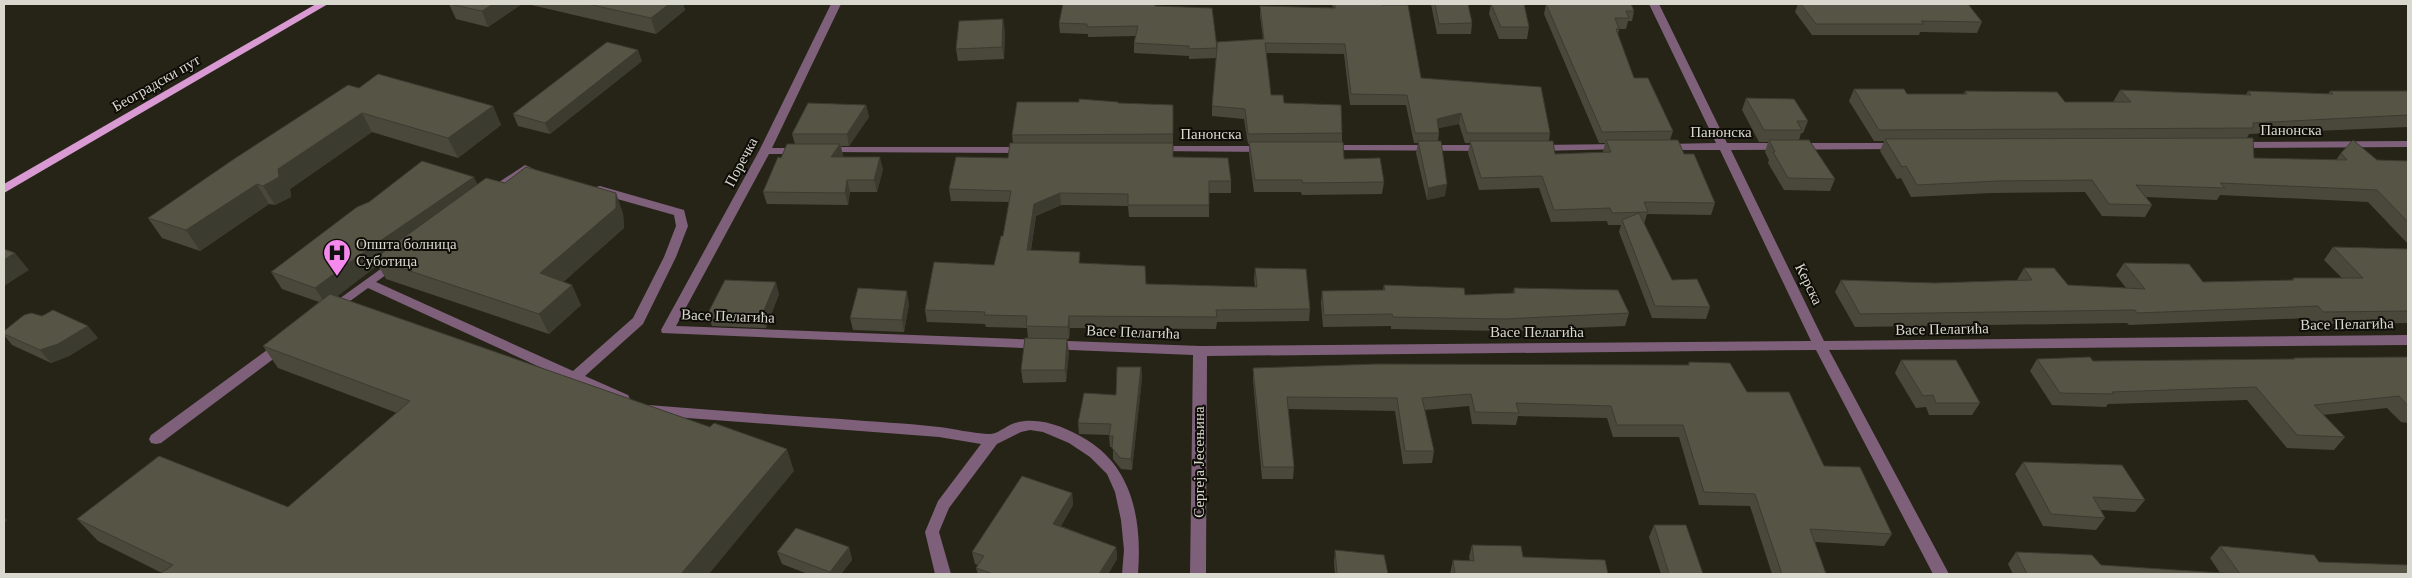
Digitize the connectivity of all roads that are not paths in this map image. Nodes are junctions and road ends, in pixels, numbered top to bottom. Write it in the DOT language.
graph roads {
  1 [pos="323,4"];
  2 [pos="836,4"];
  3 [pos="1654,4"];
  4 [pos="2408,144"];
  5 [pos="2230,145"];
  6 [pos="1912,146"];
  7 [pos="1634,147"];
  8 [pos="1654,147"];
  9 [pos="1724,147"];
  10 [pos="1314,148"];
  11 [pos="1494,148"];
  12 [pos="1524,148"];
  13 [pos="1144,149"];
  14 [pos="1274,149"];
  15 [pos="1034,150"];
  16 [pos="765,151"];
  17 [pos="543,174"];
  18 [pos="589,187"];
  19 [pos="4,189"];
  20 [pos="477,203"];
  21 [pos="406,254"];
  22 [pos="366,283"];
  23 [pos="320,318"];
  24 [pos="667,330"];
  25 [pos="296,335"];
  26 [pos="2408,340"];
  27 [pos="1821,346"];
  28 [pos="1200,351"];
  29 [pos="576,376"];
  30 [pos="156,439"];
  31 [pos="992,440"];
  32 [pos="943,574"];
  33 [pos="1130,574"];
  34 [pos="1198,574"];
  35 [pos="1941,574"];
  1 -- 19 [label="main road, Београдски пут"];
  2 -- 16 [label="street, Поречка"];
  3 -- 9 [label="street, Керска"];
  4 -- 5 [label="street, Панонска"];
  6 -- 9 [label="street, Панонска"];
  7 -- 12 [label="street"];
  8 -- 9 [label="street, Панонска"];
  9 -- 27 [label="street, Керска"];
  10 -- 11 [label="street"];
  13 -- 14 [label="street, Панонска"];
  15 -- 16 [label="street"];
  16 -- 24 [label="street, Поречка"];
  17 -- 20 [label="street"];
  18 -- 29 [label="street"];
  21 -- 22 [label="street"];
  22 -- 23 [label="street"];
  22 -- 29 [label="street"];
  24 -- 28 [label="street, Васе Пелагића"];
  25 -- 30 [label="street"];
  26 -- 27 [label="street, Васе Пелагића"];
  27 -- 28 [label="street, Васе Пелагића"];
  27 -- 35 [label="street, Керска"];
  28 -- 34 [label="street, Сергеја Јесењина"];
  29 -- 31 [label="street"];
  31 -- 32 [label="street"];
  31 -- 33 [label="street"];
}
